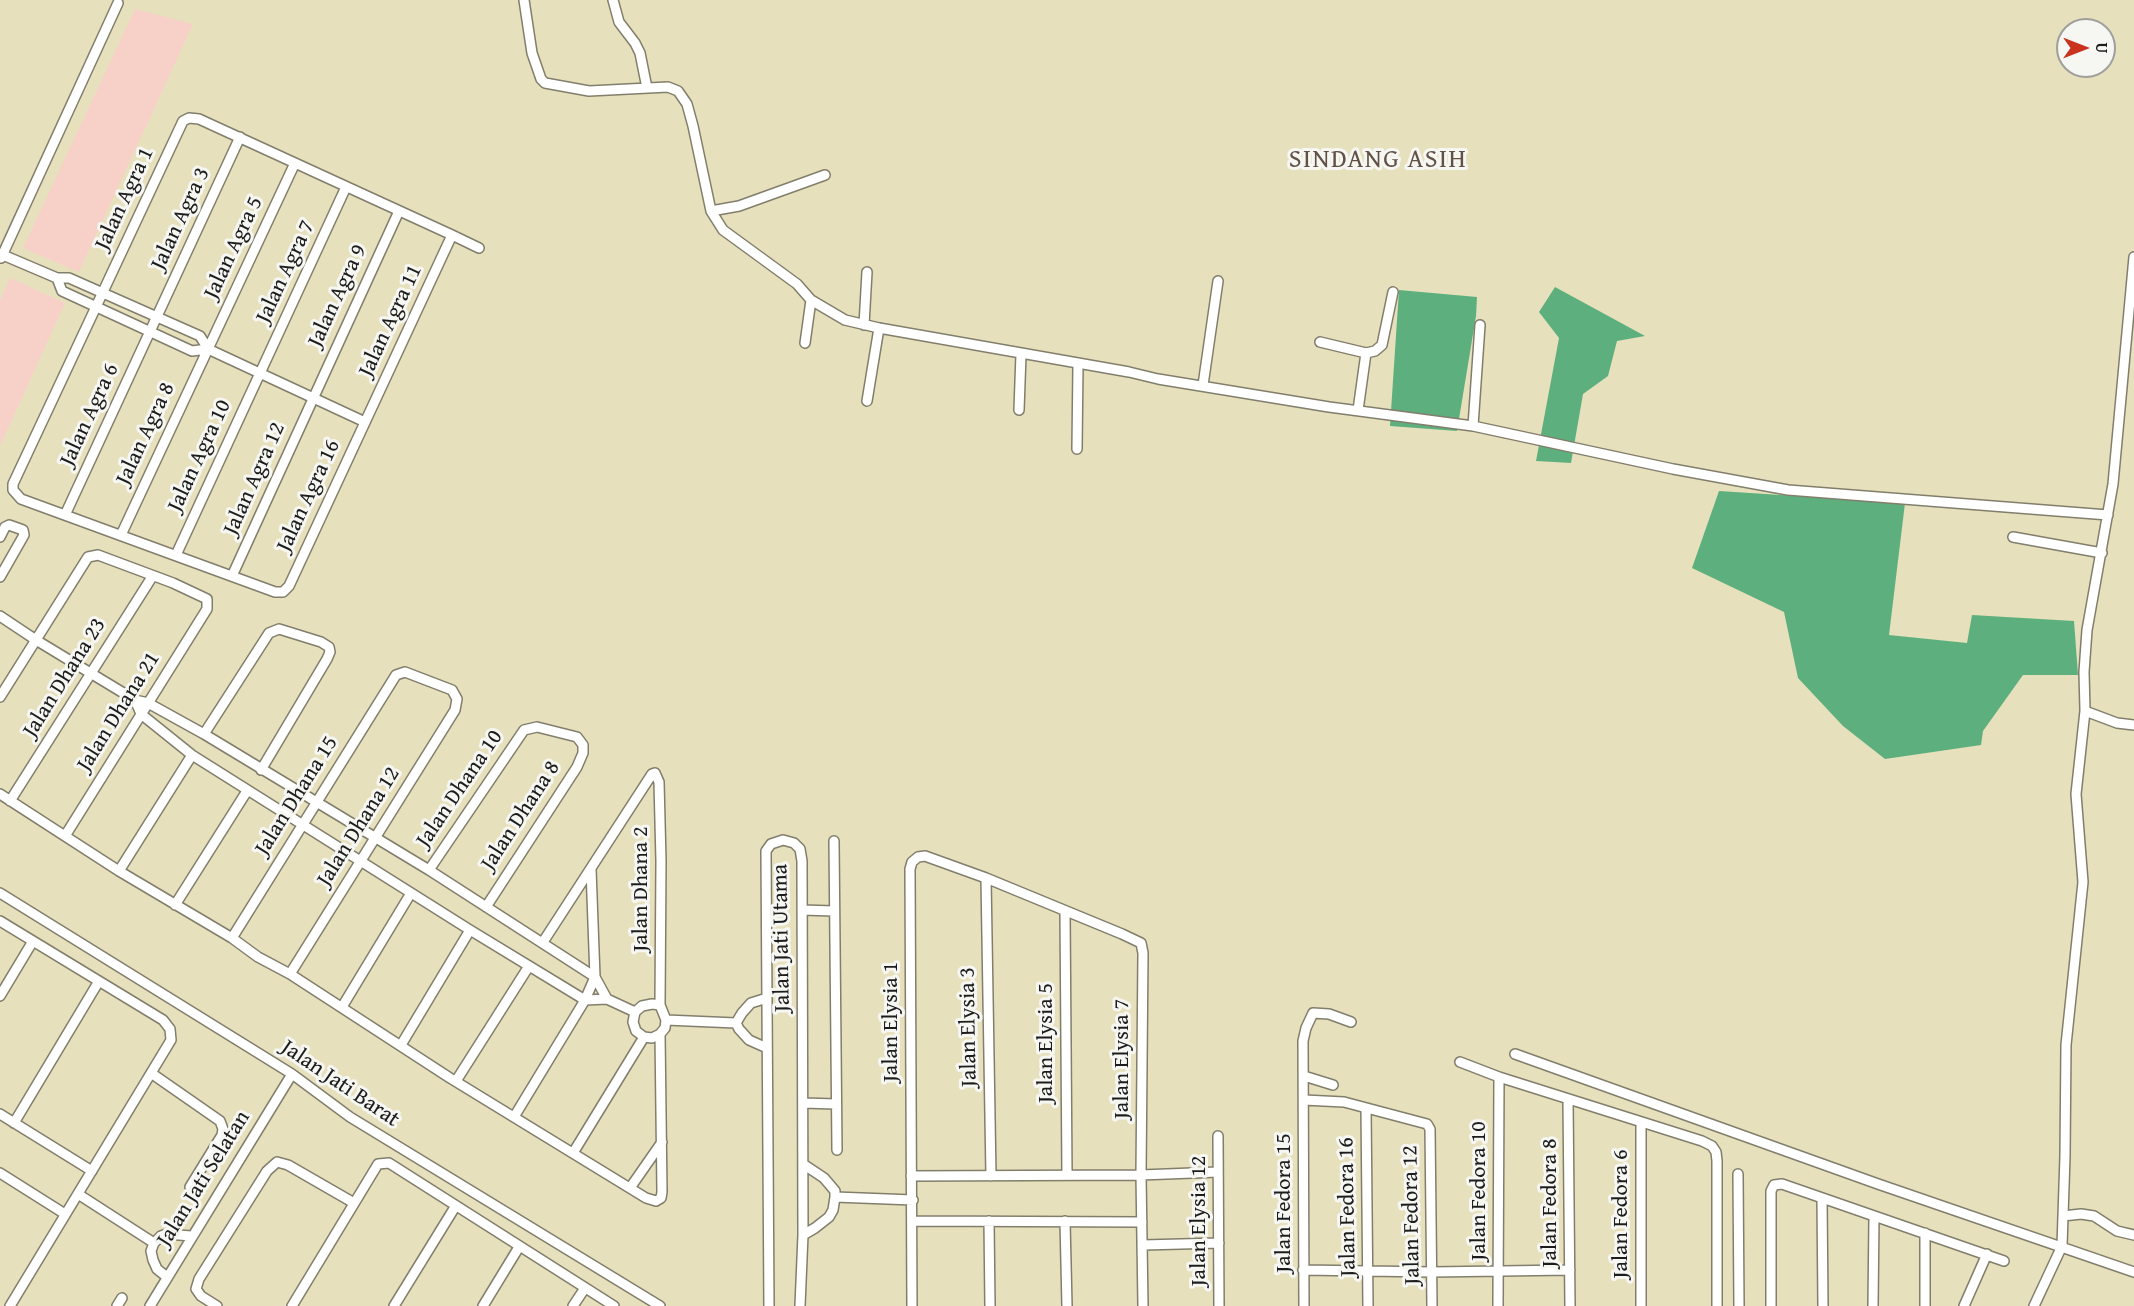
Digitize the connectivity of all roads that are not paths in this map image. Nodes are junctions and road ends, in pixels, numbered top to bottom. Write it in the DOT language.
graph roads {
  1 [pos="524,0"];
  2 [pos="613,0"];
  3 [pos="118,3"];
  4 [pos="647,88"];
  5 [pos="240,137"];
  6 [pos="295,163"];
  7 [pos="825,175"];
  8 [pos="346,187"];
  9 [pos="399,211"];
  10 [pos="711,211"];
  11 [pos="452,235"];
  12 [pos="479,248"];
  13 [pos="2134,257"];
  14 [pos="1,258"];
  15 [pos="867,272"];
  16 [pos="57,279"];
  17 [pos="1218,281"];
  18 [pos="1393,292"];
  19 [pos="103,293"];
  20 [pos="811,300"];
  21 [pos="96,307"];
  22 [pos="157,317"];
  23 [pos="864,325"];
  24 [pos="1480,325"];
  25 [pos="879,328"];
  26 [pos="150,332"];
  27 [pos="1320,342"];
  28 [pos="805,343"];
  29 [pos="208,349"];
  30 [pos="1366,353"];
  31 [pos="2130,353"];
  32 [pos="1021,354"];
  33 [pos="1078,364"];
  34 [pos="260,373"];
  35 [pos="1203,386"];
  36 [pos="313,398"];
  37 [pos="867,400"];
  38 [pos="1019,410"];
  39 [pos="1358,410"];
  40 [pos="365,422"];
  41 [pos="1473,426"];
  42 [pos="1077,449"];
  43 [pos="65,515"];
  44 [pos="2108,515"];
  45 [pos="121,535"];
  46 [pos="0,537"];
  47 [pos="2013,537"];
  48 [pos="2102,553"];
  49 [pos="176,555"];
  50 [pos="232,576"];
  51 [pos="0,577"];
  52 [pos="152,577"];
  53 [pos="0,616"];
  54 [pos="36,640"];
  55 [pos="91,674"];
  56 [pos="396,675"];
  57 [pos="0,697"];
  58 [pos="135,700"];
  59 [pos="148,703"];
  60 [pos="2085,711"];
  61 [pos="141,714"];
  62 [pos="2134,725"];
  63 [pos="524,730"];
  64 [pos="204,734"];
  65 [pos="192,755"];
  66 [pos="261,770"];
  67 [pos="247,790"];
  68 [pos="0,794"];
  69 [pos="10,801"];
  70 [pos="316,802"];
  71 [pos="302,825"];
  72 [pos="65,836"];
  73 [pos="375,838"];
  74 [pos="834,842"];
  75 [pos="360,861"];
  76 [pos="591,868"];
  77 [pos="429,870"];
  78 [pos="119,871"];
  79 [pos="986,878"];
  80 [pos="0,893"];
  81 [pos="411,893"];
  82 [pos="175,905"];
  83 [pos="486,907"];
  84 [pos="802,910"];
  85 [pos="834,911"];
  86 [pos="1065,912"];
  87 [pos="0,921"];
  88 [pos="470,930"];
  89 [pos="232,938"];
  90 [pos="33,941"];
  91 [pos="543,942"];
  92 [pos="529,966"];
  93 [pos="290,974"];
  94 [pos="595,977"];
  95 [pos="99,981"];
  96 [pos="0,996"];
  97 [pos="767,998"];
  98 [pos="607,999"];
  99 [pos="585,1000"];
  100 [pos="660,1005"];
  101 [pos="342,1008"];
  102 [pos="635,1012"];
  103 [pos="666,1020"];
  104 [pos="1351,1022"];
  105 [pos="736,1023"];
  106 [pos="660,1034"];
  107 [pos="644,1037"];
  108 [pos="401,1045"];
  109 [pos="767,1048"];
  110 [pos="1515,1054"];
  111 [pos="1460,1062"];
  112 [pos="151,1073"];
  113 [pos="292,1074"];
  114 [pos="1304,1076"];
  115 [pos="1499,1077"];
  116 [pos="456,1081"];
  117 [pos="1333,1085"];
  118 [pos="1304,1100"];
  119 [pos="1569,1100"];
  120 [pos="803,1103"];
  121 [pos="836,1104"];
  122 [pos="1366,1108"];
  123 [pos="0,1114"];
  124 [pos="514,1117"];
  125 [pos="1641,1122"];
  126 [pos="14,1123"];
  127 [pos="1218,1136"];
  128 [pos="662,1142"];
  129 [pos="837,1150"];
  130 [pos="573,1153"];
  131 [pos="803,1164"];
  132 [pos="92,1171"];
  133 [pos="1218,1172"];
  134 [pos="0,1173"];
  135 [pos="1738,1173"];
  136 [pos="1067,1175"];
  137 [pos="1141,1175"];
  138 [pos="911,1176"];
  139 [pos="991,1176"];
  140 [pos="190,1187"];
  141 [pos="630,1188"];
  142 [pos="78,1194"];
  143 [pos="835,1197"];
  144 [pos="1822,1198"];
  145 [pos="913,1200"];
  146 [pos="354,1203"];
  147 [pos="455,1207"];
  148 [pos="65,1214"];
  149 [pos="1874,1216"];
  150 [pos="2063,1216"];
  151 [pos="912,1221"];
  152 [pos="989,1221"];
  153 [pos="1065,1221"];
  154 [pos="1143,1222"];
  155 [pos="1925,1233"];
  156 [pos="803,1234"];
  157 [pos="2134,1235"];
  158 [pos="191,1236"];
  159 [pos="154,1243"];
  160 [pos="1219,1243"];
  161 [pos="1143,1245"];
  162 [pos="2062,1246"];
  163 [pos="519,1247"];
  164 [pos="1987,1254"];
  165 [pos="2004,1261"];
  166 [pos="1303,1270"];
  167 [pos="1368,1270"];
  168 [pos="1570,1270"];
  169 [pos="1498,1271"];
  170 [pos="1432,1272"];
  171 [pos="2134,1272"];
  172 [pos="167,1277"];
  173 [pos="585,1288"];
  174 [pos="10,1306"];
  175 [pos="150,1306"];
  176 [pos="217,1306"];
  177 [pos="292,1306"];
  178 [pos="394,1306"];
  179 [pos="483,1306"];
  180 [pos="573,1306"];
  181 [pos="614,1306"];
  182 [pos="660,1306"];
  183 [pos="768,1306"];
  184 [pos="800,1306"];
  185 [pos="912,1306"];
  186 [pos="990,1306"];
  187 [pos="1067,1306"];
  188 [pos="1143,1306"];
  189 [pos="1219,1306"];
  190 [pos="1304,1306"];
  191 [pos="1368,1306"];
  192 [pos="1432,1306"];
  193 [pos="1498,1306"];
  194 [pos="1570,1306"];
  195 [pos="1641,1306"];
  196 [pos="1717,1306"];
  197 [pos="1739,1306"];
  198 [pos="1771,1306"];
  199 [pos="1822,1306"];
  200 [pos="1873,1306"];
  201 [pos="1925,1306"];
  202 [pos="1964,1306"];
  203 [pos="2034,1306"];
  1 -- 4 [label="street"];
  2 -- 4 [label="street"];
  3 -- 14 [label="street"];
  4 -- 10 [label="street"];
  5 -- 6 [label="street"];
  5 -- 19 [label="street, Jalan Agra 1"];
  5 -- 22 [label="street, Jalan Agra 3"];
  6 -- 8 [label="street"];
  6 -- 29 [label="street, Jalan Agra 5"];
  7 -- 10 [label="street"];
  8 -- 9 [label="street"];
  8 -- 34 [label="street, Jalan Agra 7"];
  9 -- 11 [label="street"];
  9 -- 36 [label="street, Jalan Agra 9"];
  10 -- 20 [label="street"];
  11 -- 12 [label="street"];
  11 -- 40 [label="street, Jalan Agra 11"];
  13 -- 31 [label="street"];
  14 -- 16 [label="street"];
  15 -- 23 [label="street"];
  16 -- 19 [label="street"];
  16 -- 21 [label="street"];
  17 -- 35 [label="street"];
  18 -- 30 [label="street"];
  19 -- 21 [label="street, Jalan Agra 1"];
  19 -- 22 [label="street"];
  20 -- 23 [label="street"];
  20 -- 28 [label="street"];
  21 -- 26 [label="street"];
  21 -- 43 [label="street, Jalan Agra 1"];
  22 -- 26 [label="street, Jalan Agra 3"];
  22 -- 29 [label="street"];
  23 -- 25 [label="street"];
  24 -- 41 [label="street"];
  25 -- 32 [label="street"];
  25 -- 37 [label="street"];
  26 -- 29 [label="street"];
  26 -- 43 [label="street, Jalan Agra 6"];
  27 -- 30 [label="street"];
  29 -- 34 [label="street"];
  29 -- 45 [label="street, Jalan Agra 8"];
  30 -- 39 [label="street"];
  31 -- 44 [label="street"];
  32 -- 33 [label="street"];
  32 -- 38 [label="street"];
  33 -- 35 [label="street"];
  33 -- 42 [label="street"];
  34 -- 36 [label="street"];
  34 -- 49 [label="street, Jalan Agra 10"];
  35 -- 39 [label="street"];
  36 -- 40 [label="street"];
  36 -- 50 [label="street, Jalan Agra 12"];
  39 -- 41 [label="street"];
  40 -- 50 [label="street, Jalan Agra 16"];
  41 -- 44 [label="street"];
  43 -- 45 [label="street"];
  44 -- 48 [label="street"];
  45 -- 49 [label="street"];
  46 -- 51 [label="street"];
  47 -- 48 [label="street"];
  48 -- 60 [label="street"];
  49 -- 50 [label="street"];
  52 -- 54 [label="street"];
  52 -- 55 [label="street, Jalan Dhana 23"];
  52 -- 59 [label="street, Jalan Dhana 21"];
  53 -- 54 [label="street"];
  54 -- 55 [label="street"];
  54 -- 57 [label="street"];
  55 -- 58 [label="street"];
  55 -- 69 [label="street, Jalan Dhana 23"];
  56 -- 70 [label="street, Jalan Dhana 15"];
  56 -- 73 [label="street, Jalan Dhana 12"];
  58 -- 59 [label="street"];
  58 -- 61 [label="street"];
  59 -- 61 [label="street, Jalan Dhana 21"];
  59 -- 64 [label="street"];
  60 -- 62 [label="street"];
  60 -- 150 [label="street"];
  61 -- 65 [label="street"];
  61 -- 72 [label="street, Jalan Dhana 21"];
  63 -- 77 [label="street, Jalan Dhana 10"];
  63 -- 83 [label="street, Jalan Dhana 8"];
  64 -- 66 [label="street"];
  64 -- 66 [label="street"];
  65 -- 67 [label="street"];
  65 -- 78 [label="street"];
  66 -- 70 [label="street"];
  67 -- 71 [label="street"];
  67 -- 82 [label="street"];
  68 -- 69 [label="street"];
  69 -- 72 [label="street"];
  70 -- 71 [label="street, Jalan Dhana 15"];
  70 -- 73 [label="street"];
  71 -- 75 [label="street"];
  71 -- 89 [label="street, Jalan Dhana 15"];
  72 -- 78 [label="street"];
  73 -- 75 [label="street, Jalan Dhana 12"];
  73 -- 77 [label="street"];
  74 -- 85 [label="street"];
  75 -- 81 [label="street"];
  75 -- 93 [label="street, Jalan Dhana 12"];
  76 -- 91 [label="street"];
  76 -- 94 [label="street"];
  76 -- 100 [label="street, Jalan Dhana 2"];
  77 -- 83 [label="street"];
  78 -- 82 [label="street"];
  79 -- 86 [label="street"];
  79 -- 138 [label="street, Jalan Elysia 1"];
  79 -- 139 [label="street, Jalan Elysia 3"];
  80 -- 113 [label="street, Jalan Jati Barat"];
  81 -- 88 [label="street"];
  81 -- 101 [label="street"];
  82 -- 89 [label="street"];
  83 -- 91 [label="street"];
  84 -- 85 [label="street"];
  84 -- 97 [label="street, Jalan Jati Utama"];
  84 -- 120 [label="street, Jalan Jati Utama"];
  85 -- 121 [label="street"];
  86 -- 136 [label="street, Jalan Elysia 5"];
  86 -- 137 [label="street, Jalan Elysia 7"];
  87 -- 90 [label="street"];
  88 -- 92 [label="street"];
  88 -- 108 [label="street"];
  89 -- 93 [label="street"];
  90 -- 95 [label="street"];
  90 -- 96 [label="street"];
  91 -- 94 [label="street"];
  92 -- 99 [label="street"];
  92 -- 116 [label="street"];
  93 -- 101 [label="street"];
  94 -- 98 [label="street"];
  94 -- 99 [label="street"];
  95 -- 112 [label="street"];
  95 -- 126 [label="street"];
  97 -- 105 [label="street"];
  97 -- 109 [label="street, Jalan Jati Utama"];
  98 -- 99 [label="street"];
  98 -- 102 [label="street"];
  99 -- 124 [label="street"];
  100 -- 102 [label="street"];
  100 -- 103 [label="street"];
  101 -- 108 [label="street"];
  102 -- 107 [label="street"];
  103 -- 105 [label="street"];
  103 -- 106 [label="street"];
  104 -- 114 [label="street, Jalan Fedora 15"];
  105 -- 109 [label="street"];
  106 -- 107 [label="street"];
  106 -- 128 [label="street"];
  107 -- 130 [label="street"];
  108 -- 116 [label="street"];
  109 -- 183 [label="street, Jalan Jati Utama"];
  110 -- 162 [label="street"];
  111 -- 115 [label="street"];
  112 -- 132 [label="street"];
  112 -- 140 [label="street"];
  113 -- 158 [label="street, Jalan Jati Selatan"];
  113 -- 182 [label="street, Jalan Jati Barat"];
  114 -- 117 [label="street"];
  114 -- 118 [label="street, Jalan Fedora 15"];
  115 -- 119 [label="street"];
  115 -- 169 [label="street, Jalan Fedora 10"];
  116 -- 124 [label="street"];
  118 -- 122 [label="street"];
  118 -- 166 [label="street, Jalan Fedora 15"];
  119 -- 125 [label="street"];
  119 -- 168 [label="street, Jalan Fedora 8"];
  120 -- 121 [label="street"];
  120 -- 131 [label="street, Jalan Jati Utama"];
  121 -- 129 [label="street"];
  122 -- 167 [label="street, Jalan Fedora 16"];
  122 -- 170 [label="street, Jalan Fedora 12"];
  123 -- 126 [label="street"];
  124 -- 130 [label="street"];
  125 -- 195 [label="street, Jalan Fedora 6"];
  125 -- 196 [label="street"];
  126 -- 132 [label="street"];
  127 -- 133 [label="street, Jalan Elysia 12"];
  128 -- 141 [label="street"];
  128 -- 141 [label="street"];
  130 -- 141 [label="street"];
  131 -- 143 [label="street"];
  131 -- 156 [label="street, Jalan Jati Utama"];
  132 -- 142 [label="street"];
  133 -- 137 [label="street"];
  133 -- 160 [label="street, Jalan Elysia 12"];
  134 -- 148 [label="street"];
  135 -- 197 [label="street"];
  136 -- 137 [label="street"];
  136 -- 139 [label="street"];
  137 -- 154 [label="street, Jalan Elysia 7"];
  138 -- 139 [label="street"];
  138 -- 145 [label="street, Jalan Elysia 1"];
  142 -- 148 [label="street"];
  142 -- 159 [label="street"];
  143 -- 145 [label="street"];
  143 -- 156 [label="street"];
  144 -- 149 [label="street"];
  144 -- 198 [label="street"];
  144 -- 199 [label="street"];
  145 -- 151 [label="street, Jalan Elysia 1"];
  146 -- 147 [label="street"];
  146 -- 176 [label="street"];
  146 -- 177 [label="street"];
  147 -- 163 [label="street"];
  147 -- 178 [label="street"];
  148 -- 174 [label="street"];
  149 -- 155 [label="street"];
  149 -- 200 [label="street"];
  150 -- 157 [label="street"];
  150 -- 162 [label="street"];
  151 -- 152 [label="street"];
  151 -- 185 [label="street, Jalan Elysia 1"];
  152 -- 153 [label="street"];
  152 -- 186 [label="street"];
  153 -- 154 [label="street"];
  153 -- 187 [label="street"];
  154 -- 161 [label="street, Jalan Elysia 7"];
  155 -- 164 [label="street"];
  155 -- 201 [label="street"];
  156 -- 184 [label="street, Jalan Jati Utama"];
  158 -- 159 [label="street"];
  158 -- 172 [label="street, Jalan Jati Selatan"];
  159 -- 172 [label="street"];
  160 -- 161 [label="street"];
  160 -- 189 [label="street, Jalan Elysia 12"];
  161 -- 188 [label="street, Jalan Elysia 7"];
  162 -- 171 [label="street"];
  162 -- 203 [label="street"];
  163 -- 173 [label="street"];
  163 -- 179 [label="street"];
  164 -- 165 [label="street"];
  164 -- 202 [label="street"];
  166 -- 167 [label="street"];
  166 -- 190 [label="street, Jalan Fedora 15"];
  167 -- 170 [label="street"];
  167 -- 191 [label="street, Jalan Fedora 16"];
  168 -- 169 [label="street"];
  168 -- 194 [label="street, Jalan Fedora 8"];
  169 -- 170 [label="street"];
  169 -- 193 [label="street, Jalan Fedora 10"];
  170 -- 192 [label="street, Jalan Fedora 12"];
  172 -- 175 [label="street, Jalan Jati Selatan"];
  173 -- 180 [label="street"];
  173 -- 181 [label="street"];
}
